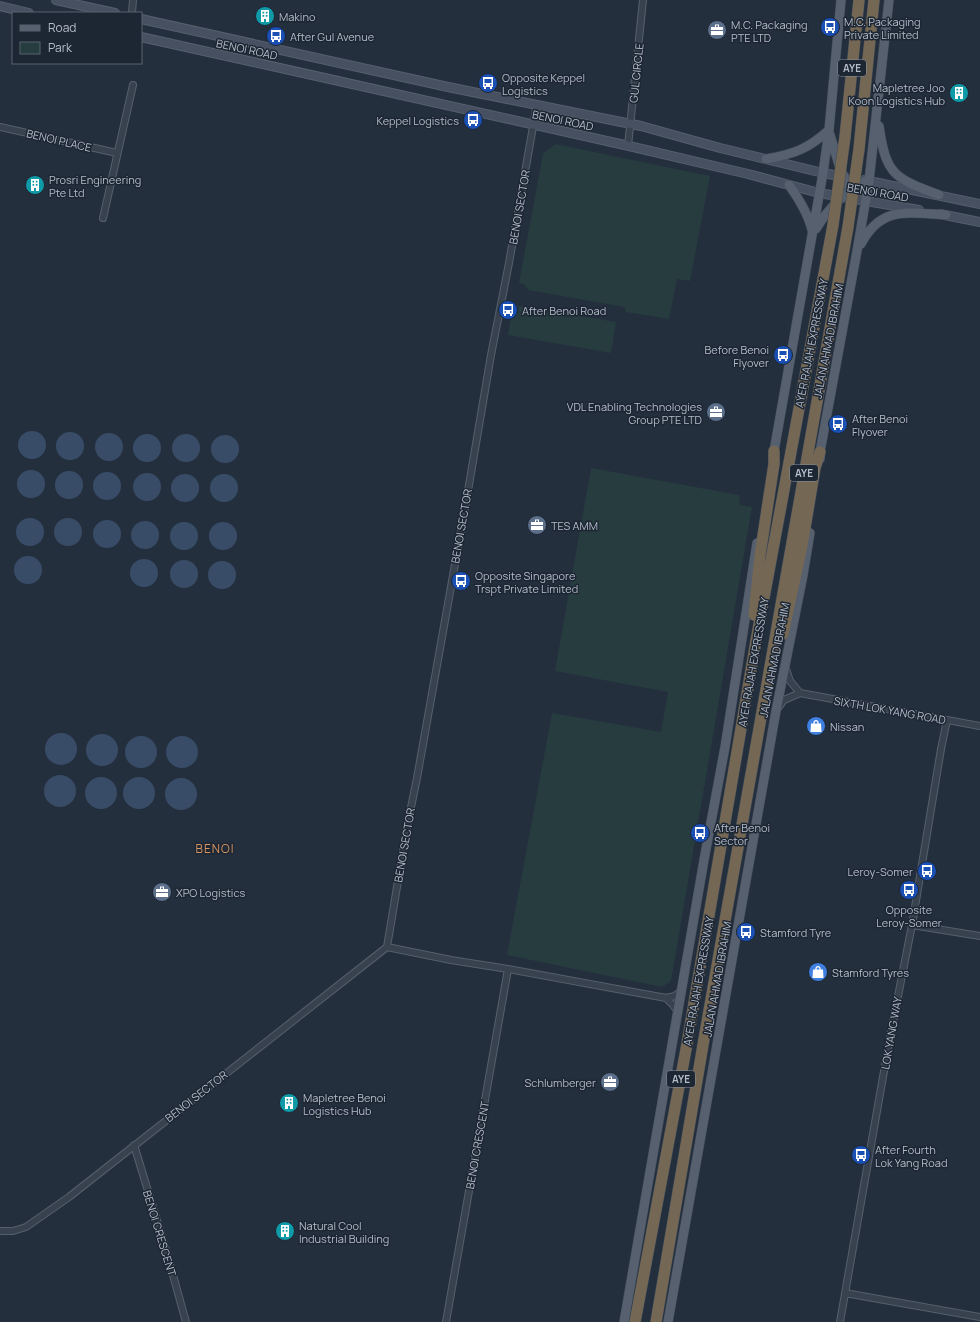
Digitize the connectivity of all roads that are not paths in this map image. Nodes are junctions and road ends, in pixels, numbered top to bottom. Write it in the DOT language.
graph roads {
  1 [pos="56,0"];
  2 [pos="133,0"];
  3 [pos="643,0"];
  4 [pos="841,0"];
  5 [pos="859,0"];
  6 [pos="874,0"];
  7 [pos="889,0"];
  8 [pos="0,6"];
  9 [pos="25,12"];
  10 [pos="110,12"];
  11 [pos="132,12"];
  12 [pos="142,19"];
  13 [pos="142,37"];
  14 [pos="133,85"];
  15 [pos="537,104"];
  16 [pos="877,115"];
  17 [pos="630,124"];
  18 [pos="533,125"];
  19 [pos="0,127"];
  20 [pos="829,130"];
  21 [pos="628,146"];
  22 [pos="117,153"];
  23 [pos="872,154"];
  24 [pos="766,159"];
  25 [pos="823,173"];
  26 [pos="839,176"];
  27 [pos="855,178"];
  28 [pos="868,181"];
  29 [pos="789,186"];
  30 [pos="819,193"];
  31 [pos="846,193"];
  32 [pos="939,195"];
  33 [pos="865,201"];
  34 [pos="980,204"];
  35 [pos="946,215"];
  36 [pos="103,218"];
  37 [pos="980,222"];
  38 [pos="813,234"];
  39 [pos="860,234"];
  40 [pos="858,251"];
  41 [pos="774,451"];
  42 [pos="820,452"];
  43 [pos="756,641"];
  44 [pos="786,667"];
  45 [pos="800,693"];
  46 [pos="776,711"];
  47 [pos="761,719"];
  48 [pos="947,720"];
  49 [pos="980,726"];
  50 [pos="912,925"];
  51 [pos="980,936"];
  52 [pos="386,947"];
  53 [pos="508,969"];
  54 [pos="682,990"];
  55 [pos="666,998"];
  56 [pos="678,1012"];
  57 [pos="134,1145"];
  58 [pos="0,1231"];
  59 [pos="845,1293"];
  60 [pos="980,1317"];
  61 [pos="658,1318"];
  62 [pos="186,1322"];
  63 [pos="446,1322"];
  64 [pos="624,1322"];
  65 [pos="635,1322"];
  66 [pos="668,1322"];
  67 [pos="840,1322"];
  1 -- 10 [label="main road"];
  2 -- 11 [label="street"];
  3 -- 17 [label="street, GUL CIRCLE"];
  4 -- 20 [label="main road"];
  5 -- 43 [label="highway, AYER RAJAH EXPRESSWAY / AYE, bridge"];
  6 -- 47 [label="highway, AYER RAJAH EXPRESSWAY / AYE, bridge"];
  7 -- 16 [label="main road, JALAN AHMAD IBRAHIM"];
  8 -- 9 [label="main road"];
  12 -- 15 [label="main road, BENOI ROAD"];
  13 -- 18 [label="main road, BENOI ROAD"];
  14 -- 22 [label="street"];
  15 -- 17 [label="main road, BENOI ROAD"];
  15 -- 18 [label="street, BENOI SECTOR"];
  16 -- 23 [label="main road, JALAN AHMAD IBRAHIM"];
  16 -- 32 [label="main road"];
  17 -- 21 [label="street, GUL CIRCLE"];
  17 -- 24 [label="main road, BENOI ROAD"];
  18 -- 21 [label="main road, BENOI ROAD"];
  18 -- 52 [label="street, BENOI SECTOR"];
  19 -- 22 [label="street, BENOI PLACE"];
  20 -- 24 [label="main road"];
  20 -- 25 [label="main road"];
  20 -- 26 [label="main road"];
  21 -- 29 [label="main road, BENOI ROAD"];
  22 -- 36 [label="street"];
  23 -- 27 [label="main road"];
  23 -- 28 [label="main road, JALAN AHMAD IBRAHIM"];
  24 -- 25 [label="main road, BENOI ROAD"];
  25 -- 26 [label="main road, BENOI ROAD"];
  25 -- 30 [label="main road"];
  26 -- 27 [label="main road, BENOI ROAD"];
  26 -- 31 [label="main road"];
  27 -- 28 [label="main road, BENOI ROAD"];
  27 -- 31 [label="main road"];
  28 -- 31 [label="main road"];
  28 -- 32 [label="main road, BENOI ROAD"];
  28 -- 33 [label="main road, JALAN AHMAD IBRAHIM"];
  29 -- 30 [label="main road, BENOI ROAD"];
  29 -- 38 [label="main road"];
  30 -- 31 [label="main road, BENOI ROAD"];
  30 -- 38 [label="main road"];
  31 -- 33 [label="main road, BENOI ROAD"];
  31 -- 38 [label="main road"];
  31 -- 39 [label="main road"];
  32 -- 34 [label="main road, BENOI ROAD"];
  33 -- 35 [label="main road, BENOI ROAD"];
  33 -- 39 [label="main road, JALAN AHMAD IBRAHIM"];
  35 -- 37 [label="main road, BENOI ROAD"];
  35 -- 40 [label="main road"];
  38 -- 41 [label="main road"];
  39 -- 40 [label="main road, JALAN AHMAD IBRAHIM"];
  40 -- 42 [label="main road, JALAN AHMAD IBRAHIM"];
  41 -- 43 [label="highway"];
  41 -- 54 [label="main road"];
  42 -- 44 [label="main road, JALAN AHMAD IBRAHIM"];
  42 -- 47 [label="highway"];
  43 -- 65 [label="highway, AYER RAJAH EXPRESSWAY / AYE"];
  44 -- 45 [label="street"];
  44 -- 46 [label="main road, JALAN AHMAD IBRAHIM"];
  45 -- 46 [label="street"];
  45 -- 48 [label="street, SIXTH LOK YANG ROAD"];
  46 -- 66 [label="main road, JALAN AHMAD IBRAHIM"];
  47 -- 61 [label="highway, AYER RAJAH EXPRESSWAY / AYE"];
  48 -- 49 [label="street, SIXTH LOK YANG ROAD"];
  48 -- 50 [label="street, LOK YANG WAY"];
  50 -- 51 [label="street"];
  50 -- 59 [label="street, LOK YANG WAY"];
  52 -- 53 [label="street"];
  52 -- 57 [label="street, BENOI SECTOR"];
  53 -- 55 [label="street"];
  53 -- 63 [label="street, BENOI CRESCENT"];
  54 -- 55 [label="street"];
  54 -- 56 [label="main road"];
  55 -- 56 [label="street"];
  56 -- 64 [label="main road"];
  57 -- 58 [label="street, BENOI SECTOR"];
  57 -- 62 [label="street, BENOI CRESCENT"];
  59 -- 60 [label="street"];
  59 -- 67 [label="street, LOK YANG WAY"];
}
